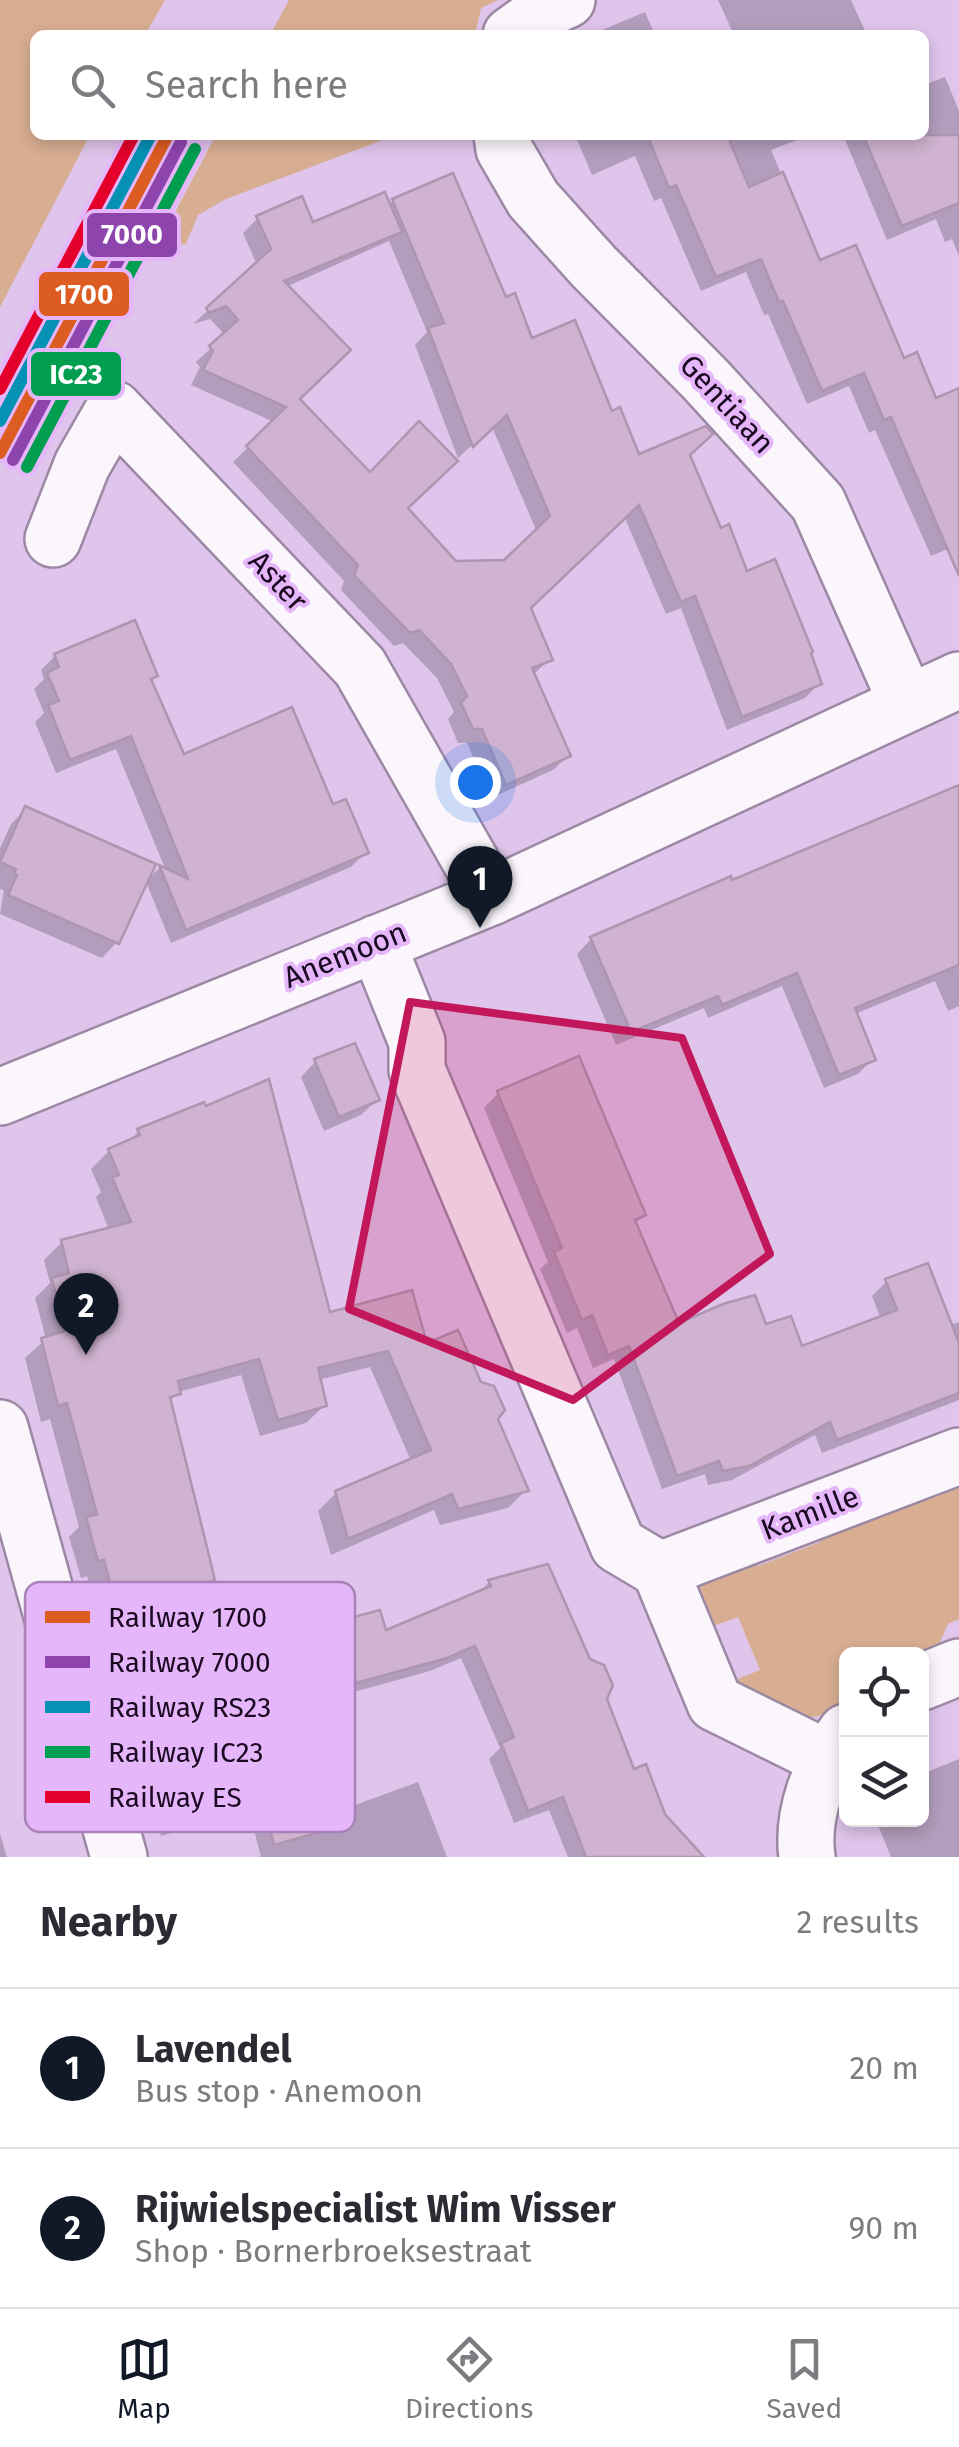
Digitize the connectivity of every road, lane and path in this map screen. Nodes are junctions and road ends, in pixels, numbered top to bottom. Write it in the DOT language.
graph roads {
  1 [pos="567,0"];
  2 [pos="518,30"];
  3 [pos="503,140"];
  4 [pos="54,539"];
  5 [pos="959,680"];
  6 [pos="907,703"];
  7 [pos="491,897"];
  8 [pos="377,943"];
  9 [pos="0,1097"];
  10 [pos="0,1428"];
  11 [pos="959,1456"];
  12 [pos="660,1570"];
  13 [pos="43,1582"];
  14 [pos="959,1667"];
  15 [pos="929,1679"];
  16 [pos="836,1745"];
  17 [pos="112,1832"];
  18 [pos="119,1857"];
  19 [pos="807,1857"];
  1 -- 2 [label="street"];
  3 -- 6 [label="street, Gentiaan"];
  4 -- 7 [label="street, Aster"];
  5 -- 6 [label="street, Anemoon"];
  6 -- 7 [label="street, Anemoon"];
  7 -- 8 [label="street, Anemoon"];
  8 -- 9 [label="street, Anemoon"];
  8 -- 12 [label="street"];
  10 -- 13 [label="street"];
  11 -- 12 [label="street, Kamille"];
  12 -- 16 [label="street"];
  14 -- 15 [label="street"];
  16 -- 19 [label="street"];
  17 -- 18 [label="street"];
}
